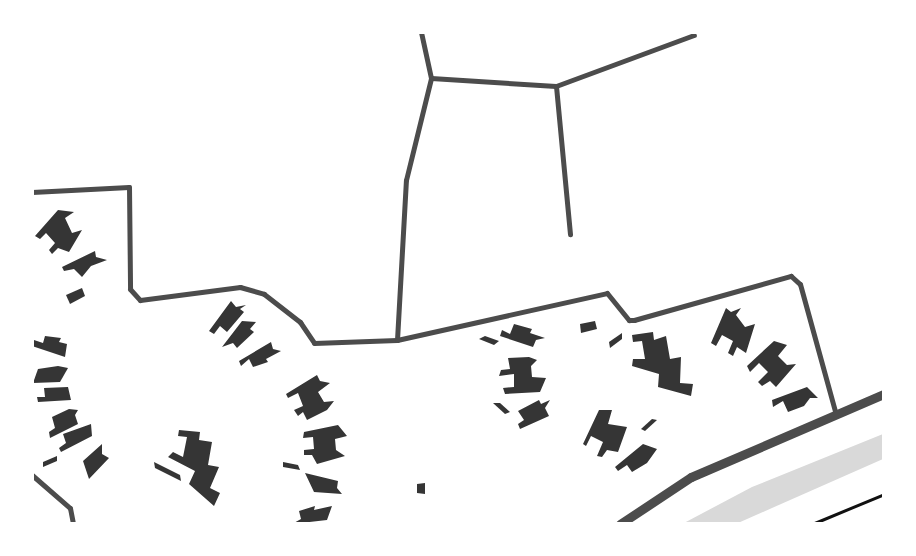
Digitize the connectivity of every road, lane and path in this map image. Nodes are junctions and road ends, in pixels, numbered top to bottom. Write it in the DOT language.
graph roads {
  1 [pos="421,32"];
  2 [pos="694,35"];
  3 [pos="431,78"];
  4 [pos="556,86"];
  5 [pos="32,192"];
  6 [pos="570,234"];
  7 [pos="396,340"];
  8 [pos="884,394"];
  9 [pos="836,415"];
  10 [pos="32,475"];
  11 [pos="884,494"];
  12 [pos="73,524"];
  13 [pos="620,524"];
  14 [pos="812,524"];
  1 -- 3 [label="street"];
  2 -- 4 [label="street"];
  3 -- 4 [label="street"];
  3 -- 7 [label="street"];
  4 -- 6 [label="street"];
  5 -- 7 [label="street"];
  7 -- 9 [label="street"];
  8 -- 9 [label="street"];
  9 -- 13 [label="street"];
  10 -- 12 [label="street"];
  11 -- 14 [label="path"];
}
